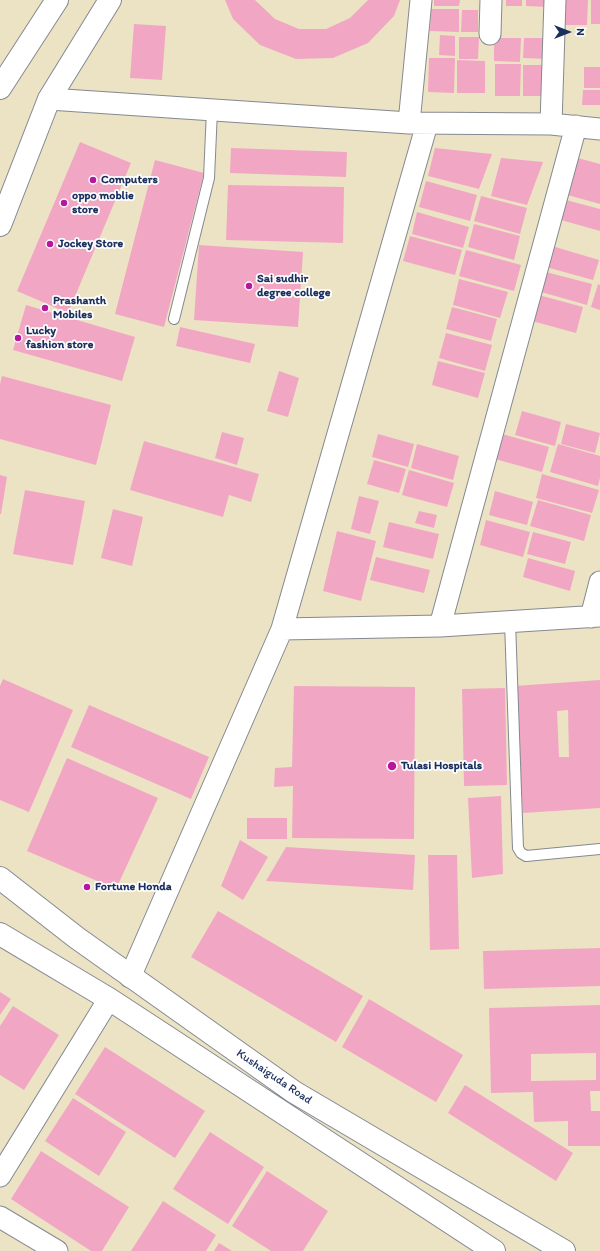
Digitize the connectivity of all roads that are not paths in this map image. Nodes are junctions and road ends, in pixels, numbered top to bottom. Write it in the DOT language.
graph roads {
  1 [pos="57,0"];
  2 [pos="110,0"];
  3 [pos="421,0"];
  4 [pos="491,0"];
  5 [pos="555,0"];
  6 [pos="490,34"];
  7 [pos="0,88"];
  8 [pos="49,99"];
  9 [pos="212,110"];
  10 [pos="418,124"];
  11 [pos="551,124"];
  12 [pos="576,126"];
  13 [pos="600,129"];
  14 [pos="0,225"];
  15 [pos="174,320"];
  16 [pos="600,582"];
  17 [pos="596,617"];
  18 [pos="510,622"];
  19 [pos="440,626"];
  20 [pos="282,629"];
  21 [pos="600,849"];
  22 [pos="0,878"];
  23 [pos="0,934"];
  24 [pos="130,976"];
  25 [pos="109,1000"];
  26 [pos="0,1176"];
  27 [pos="0,1218"];
  28 [pos="57,1251"];
  29 [pos="494,1251"];
  30 [pos="564,1251"];
  1 -- 7 [label="main road"];
  2 -- 8 [label="main road"];
  3 -- 10 [label="street"];
  4 -- 6 [label="street"];
  5 -- 11 [label="street"];
  8 -- 9 [label="street"];
  8 -- 14 [label="main road"];
  9 -- 10 [label="street"];
  9 -- 15 [label="lane"];
  10 -- 11 [label="street"];
  10 -- 20 [label="street"];
  11 -- 12 [label="street"];
  12 -- 13 [label="street"];
  12 -- 19 [label="street"];
  16 -- 17 [label="street"];
  17 -- 18 [label="street"];
  18 -- 19 [label="street"];
  18 -- 21 [label="lane"];
  19 -- 20 [label="street"];
  20 -- 24 [label="street"];
  22 -- 24 [label="main road, Kushaiguda Road"];
  23 -- 25 [label="main road, Kushaiguda Road"];
  24 -- 30 [label="main road, Kushaiguda Road"];
  25 -- 26 [label="street"];
  25 -- 29 [label="main road, Kushaiguda Road"];
  27 -- 28 [label="street"];
}
